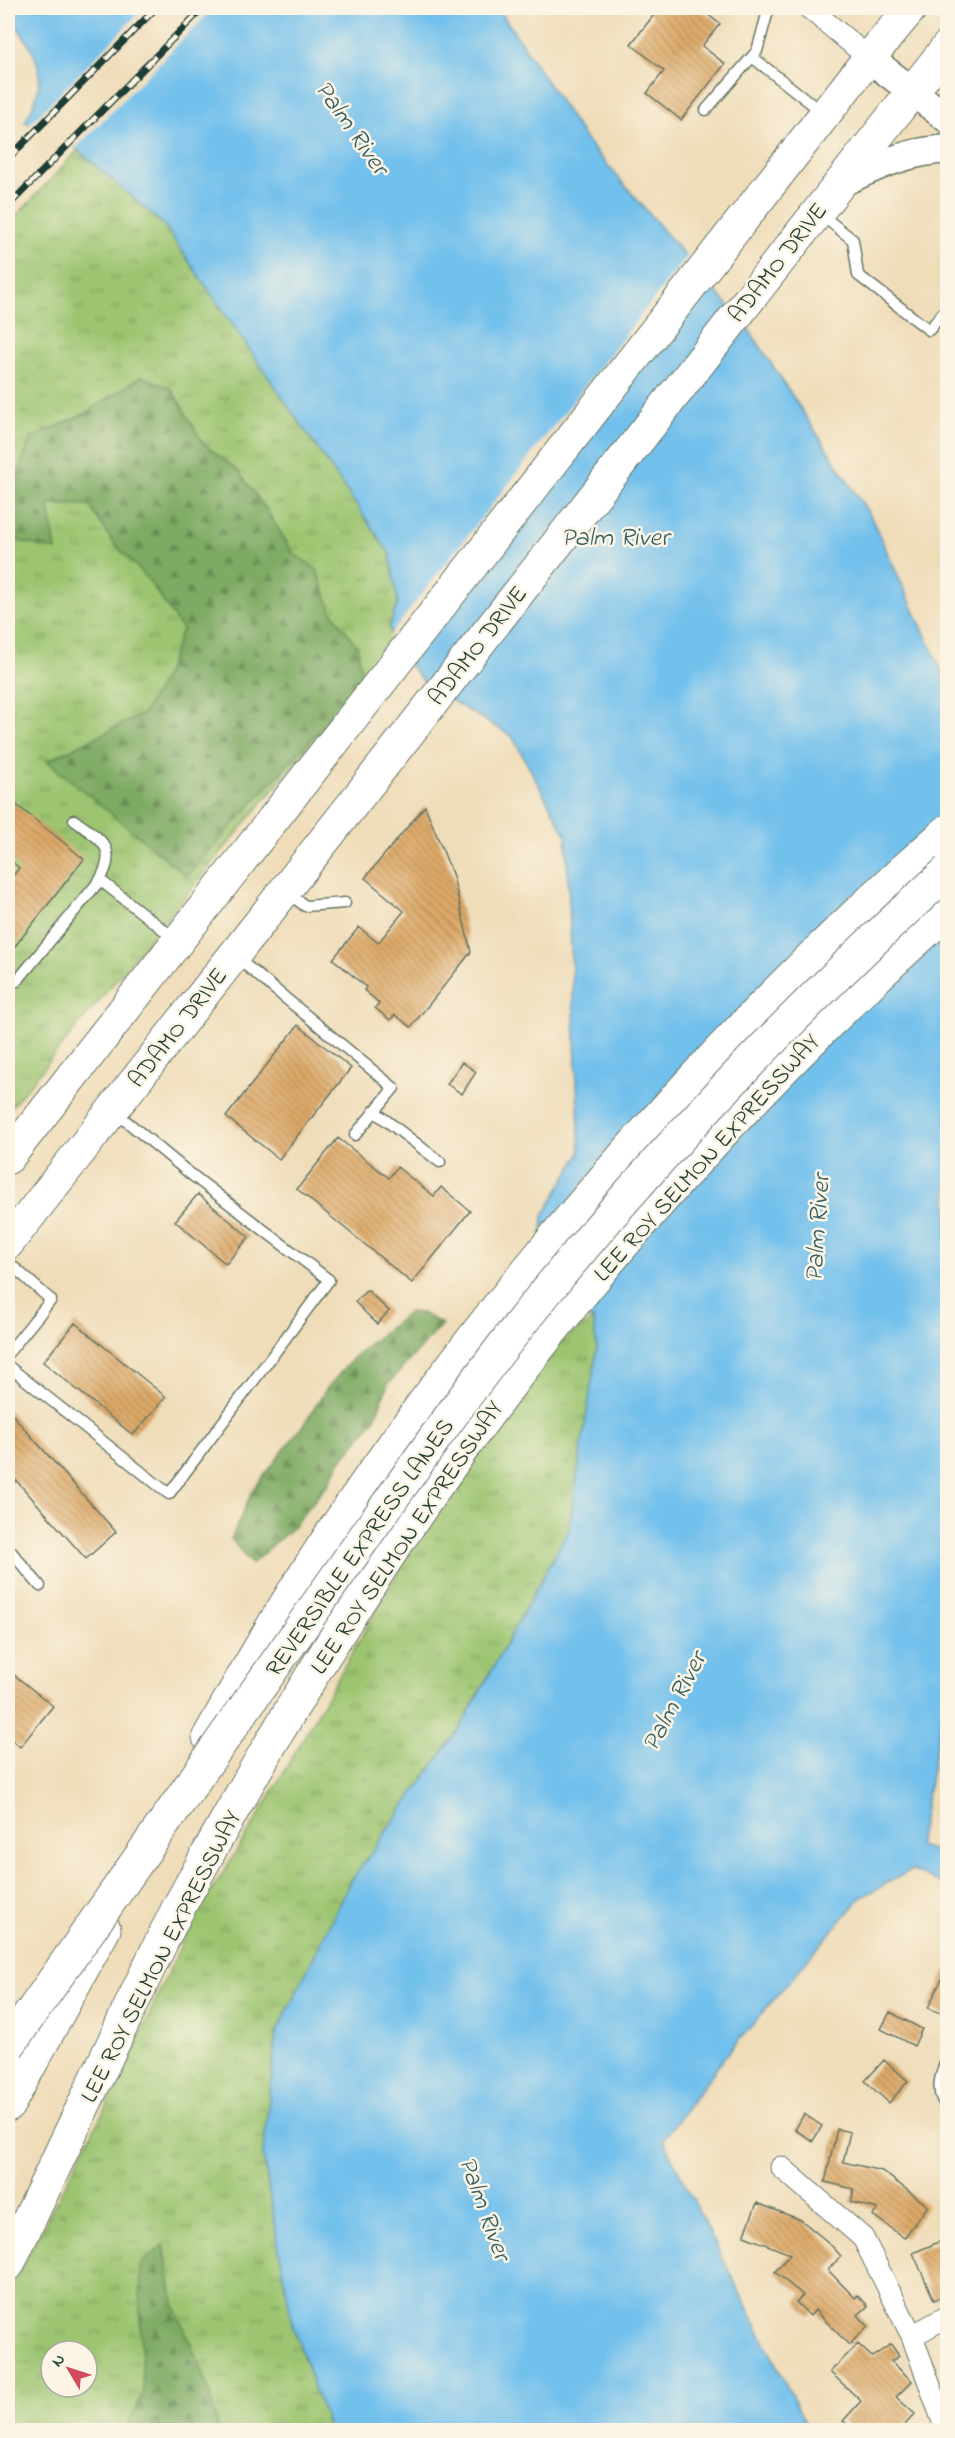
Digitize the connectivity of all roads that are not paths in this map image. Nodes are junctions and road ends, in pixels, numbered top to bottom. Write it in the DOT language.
graph roads {
  1 [pos="771,8"];
  2 [pos="809,8"];
  3 [pos="911,8"];
  4 [pos="948,46"];
  5 [pos="752,57"];
  6 [pos="869,58"];
  7 [pos="912,91"];
  8 [pos="706,110"];
  9 [pos="825,114"];
  10 [pos="948,119"];
  11 [pos="948,149"];
  12 [pos="838,184"];
  13 [pos="817,211"];
  14 [pos="948,308"];
  15 [pos="74,820"];
  16 [pos="948,831"];
  17 [pos="948,871"];
  18 [pos="100,880"];
  19 [pos="284,891"];
  20 [pos="345,903"];
  21 [pos="948,911"];
  22 [pos="178,941"];
  23 [pos="234,956"];
  24 [pos="17,981"];
  25 [pos="113,1109"];
  26 [pos="374,1111"];
  27 [pos="43,1112"];
  28 [pos="8,1133"];
  29 [pos="355,1135"];
  30 [pos="8,1158"];
  31 [pos="440,1162"];
  32 [pos="8,1244"];
  33 [pos="8,1262"];
  34 [pos="8,1353"];
  35 [pos="8,1366"];
  36 [pos="8,1548"];
  37 [pos="40,1586"];
  38 [pos="8,2046"];
  39 [pos="948,2056"];
  40 [pos="8,2105"];
  41 [pos="948,2108"];
  42 [pos="781,2167"];
  43 [pos="8,2264"];
  44 [pos="948,2316"];
  45 [pos="912,2336"];
  46 [pos="946,2430"];
  1 -- 5 [label="lane"];
  2 -- 6 [label="street"];
  3 -- 6 [label="main road"];
  4 -- 7 [label="main road, ADAMO DRIVE"];
  5 -- 8 [label="lane"];
  5 -- 9 [label="lane"];
  6 -- 7 [label="street"];
  6 -- 9 [label="main road"];
  7 -- 10 [label="street"];
  7 -- 12 [label="main road, ADAMO DRIVE"];
  9 -- 22 [label="main road"];
  11 -- 12 [label="street"];
  12 -- 13 [label="main road, ADAMO DRIVE"];
  13 -- 14 [label="lane"];
  13 -- 19 [label="main road, ADAMO DRIVE"];
  15 -- 18 [label="lane"];
  16 -- 40 [label="highway"];
  17 -- 38 [label="highway, REVERSIBLE EXPRESS LANES, bridge"];
  18 -- 22 [label="lane"];
  18 -- 24 [label="lane"];
  19 -- 20 [label="lane"];
  19 -- 23 [label="main road, ADAMO DRIVE"];
  21 -- 43 [label="highway, LEE ROY SELMON EXPRESSWAY"];
  22 -- 27 [label="main road"];
  23 -- 25 [label="main road, ADAMO DRIVE"];
  23 -- 26 [label="lane"];
  25 -- 32 [label="main road, ADAMO DRIVE"];
  25 -- 35 [label="lane"];
  26 -- 29 [label="lane"];
  26 -- 31 [label="lane"];
  27 -- 28 [label="street"];
  27 -- 30 [label="main road"];
  33 -- 34 [label="lane"];
  36 -- 37 [label="lane"];
  39 -- 41 [label="lane"];
  42 -- 45 [label="street"];
  44 -- 45 [label="street"];
  45 -- 46 [label="street"];
}
